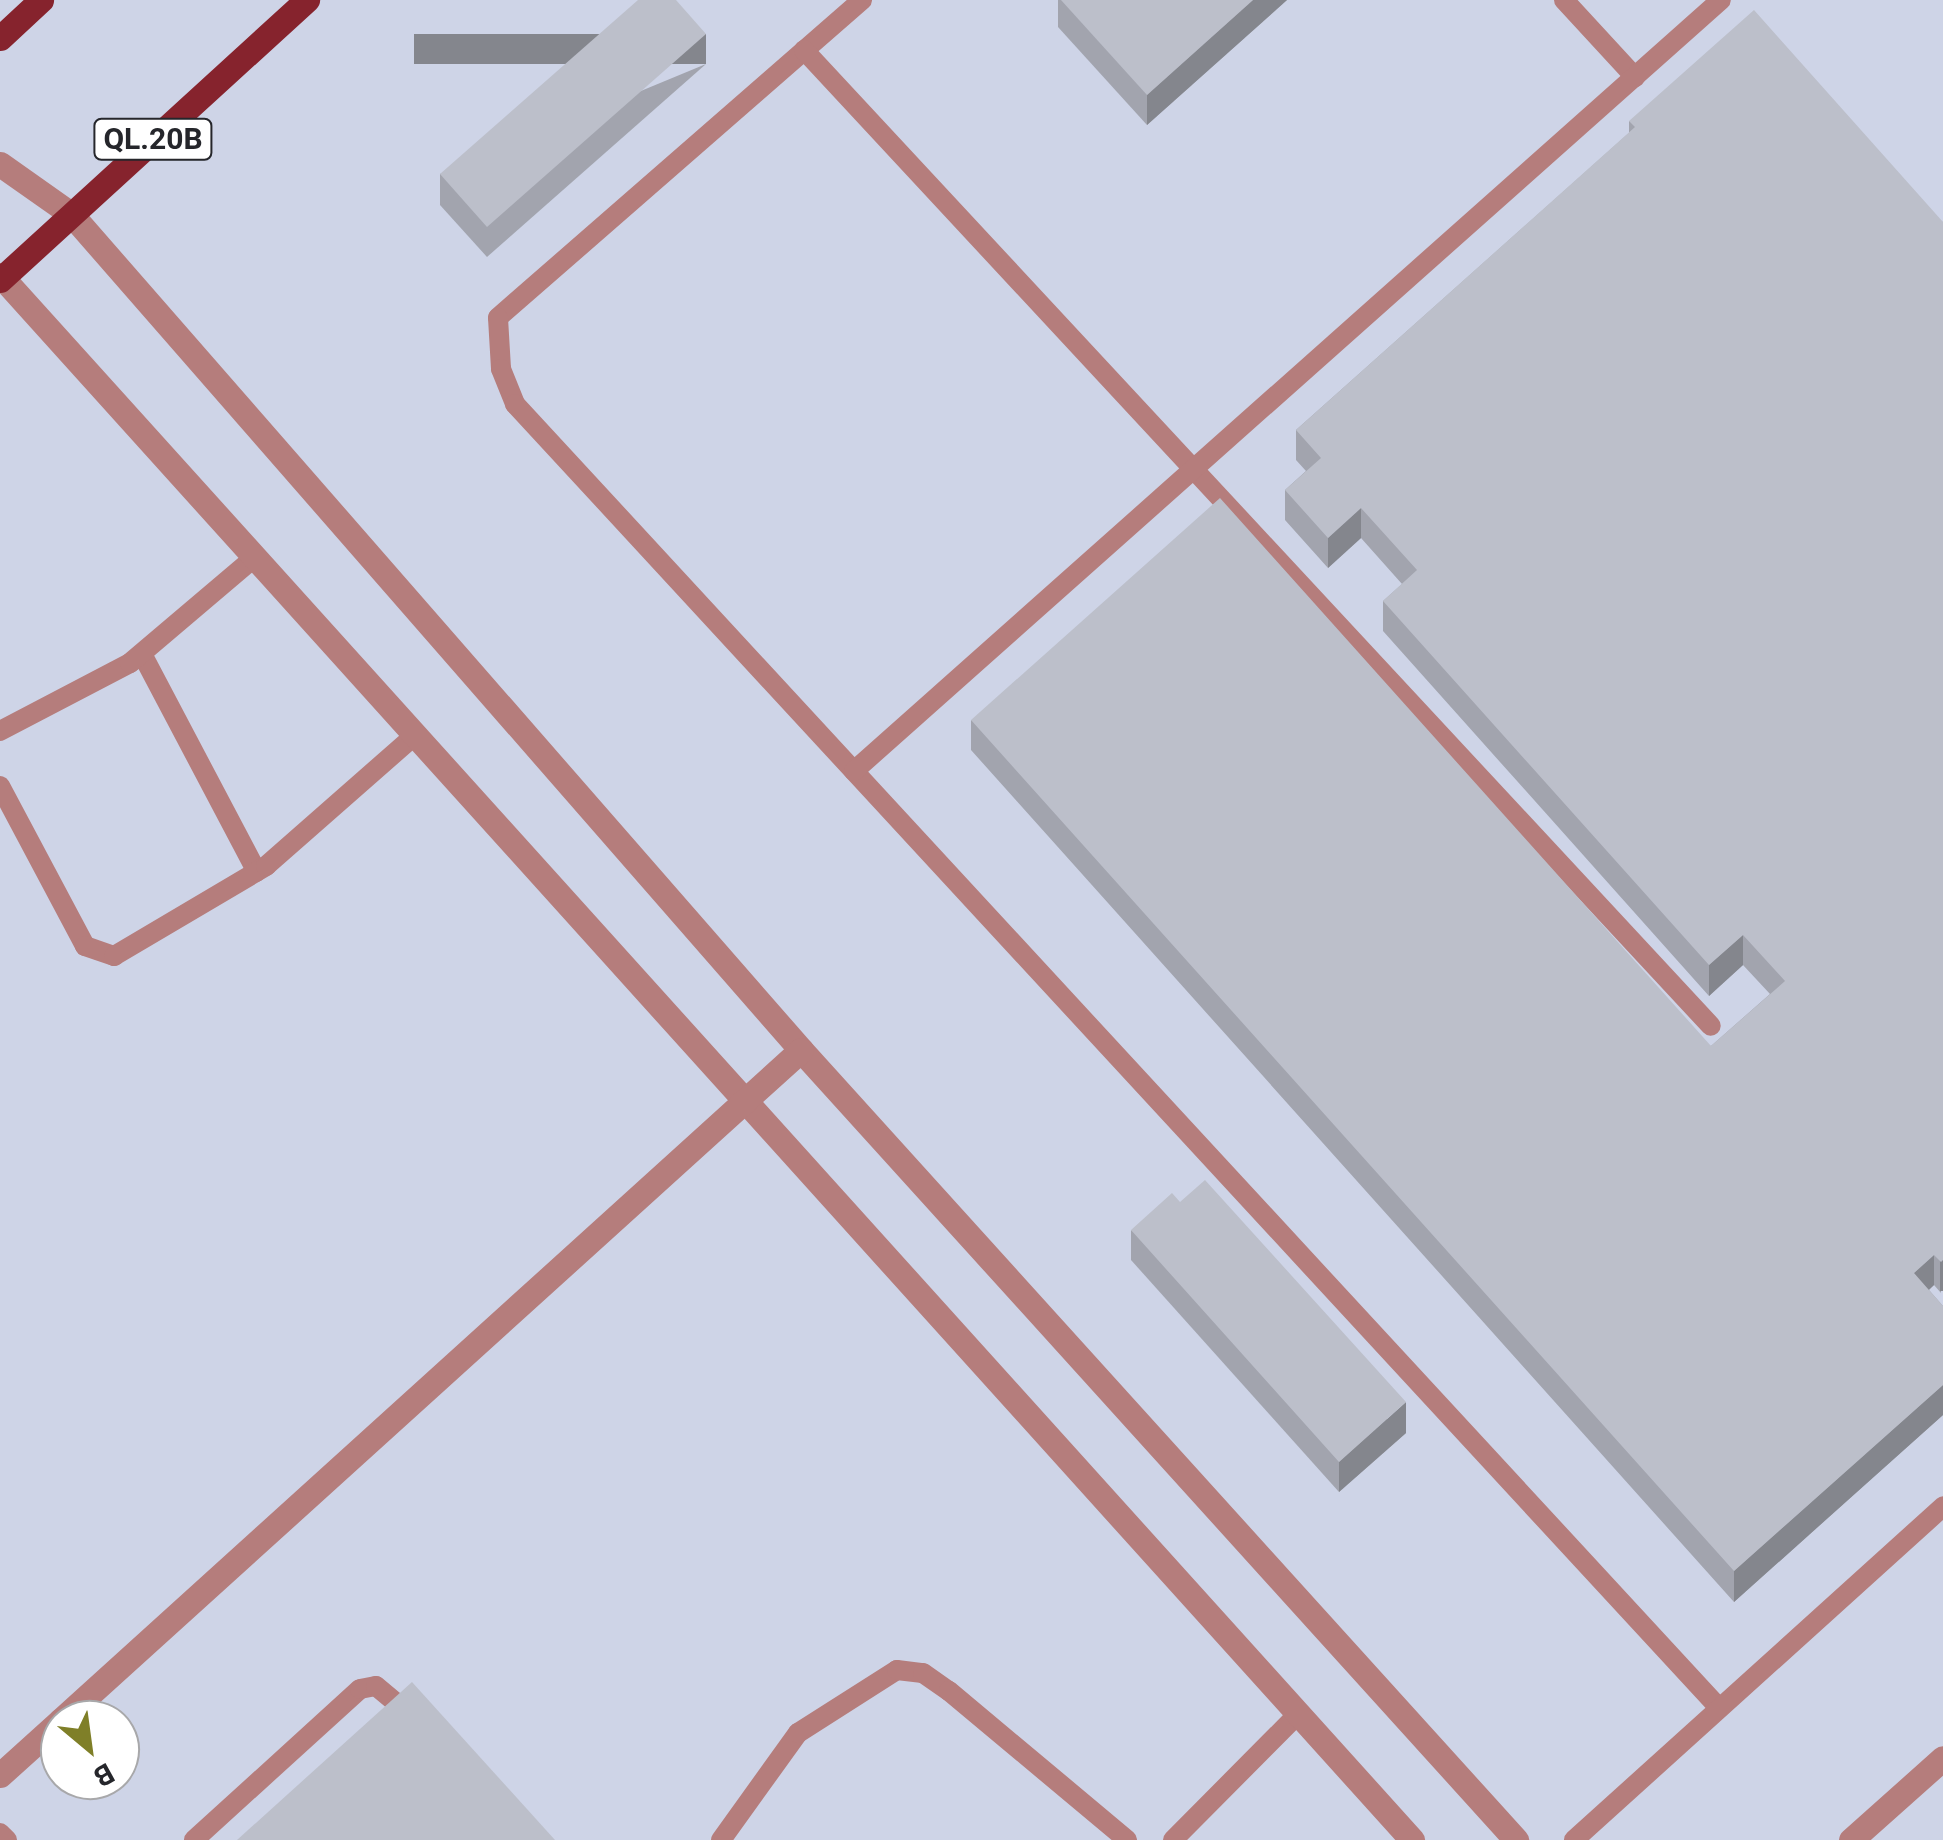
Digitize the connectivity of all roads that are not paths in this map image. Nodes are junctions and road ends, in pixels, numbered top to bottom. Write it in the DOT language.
graph roads {
  1 [pos="42,0"];
  2 [pos="307,0"];
  3 [pos="862,0"];
  4 [pos="1564,0"];
  5 [pos="1721,0"];
  6 [pos="0,38"];
  7 [pos="804,50"];
  8 [pos="1635,77"];
  9 [pos="0,164"];
  10 [pos="71,214"];
  11 [pos="1,278"];
  12 [pos="1194,469"];
  13 [pos="254,558"];
  14 [pos="142,654"];
  15 [pos="0,731"];
  16 [pos="414,736"];
  17 [pos="854,771"];
  18 [pos="0,786"];
  19 [pos="257,872"];
  20 [pos="1711,1026"];
  21 [pos="801,1050"];
  22 [pos="744,1101"];
  23 [pos="1943,1506"];
  24 [pos="83,1700"];
  25 [pos="1719,1708"];
  26 [pos="1298,1714"];
  27 [pos="433,1738"];
  28 [pos="40,1739"];
  29 [pos="1943,1758"];
  30 [pos="0,1776"];
  31 [pos="0,1832"];
  32 [pos="7,1840"];
  33 [pos="194,1840"];
  34 [pos="721,1840"];
  35 [pos="1127,1840"];
  36 [pos="1172,1840"];
  37 [pos="1412,1840"];
  38 [pos="1516,1840"];
  39 [pos="1574,1840"];
  40 [pos="1851,1840"];
  1 -- 6 [label="main road"];
  2 -- 10 [label="main road, QL.20B"];
  3 -- 7 [label="lane"];
  4 -- 8 [label="lane"];
  5 -- 8 [label="lane"];
  7 -- 12 [label="lane"];
  7 -- 17 [label="lane"];
  8 -- 12 [label="lane"];
  9 -- 10 [label="street"];
  10 -- 11 [label="main road, QL.20B"];
  10 -- 21 [label="street"];
  11 -- 13 [label="street"];
  12 -- 17 [label="lane"];
  12 -- 20 [label="lane"];
  13 -- 14 [label="lane"];
  13 -- 16 [label="street"];
  14 -- 15 [label="lane"];
  14 -- 19 [label="lane"];
  16 -- 19 [label="lane"];
  16 -- 22 [label="street"];
  17 -- 25 [label="lane"];
  18 -- 19 [label="lane"];
  21 -- 22 [label="street"];
  21 -- 38 [label="street"];
  22 -- 24 [label="street"];
  22 -- 26 [label="street"];
  23 -- 25 [label="lane"];
  25 -- 39 [label="lane"];
  26 -- 36 [label="lane"];
  26 -- 37 [label="street"];
  27 -- 33 [label="lane"];
  28 -- 30 [label="street"];
  29 -- 40 [label="street"];
  31 -- 32 [label="lane"];
  34 -- 35 [label="lane"];
}
